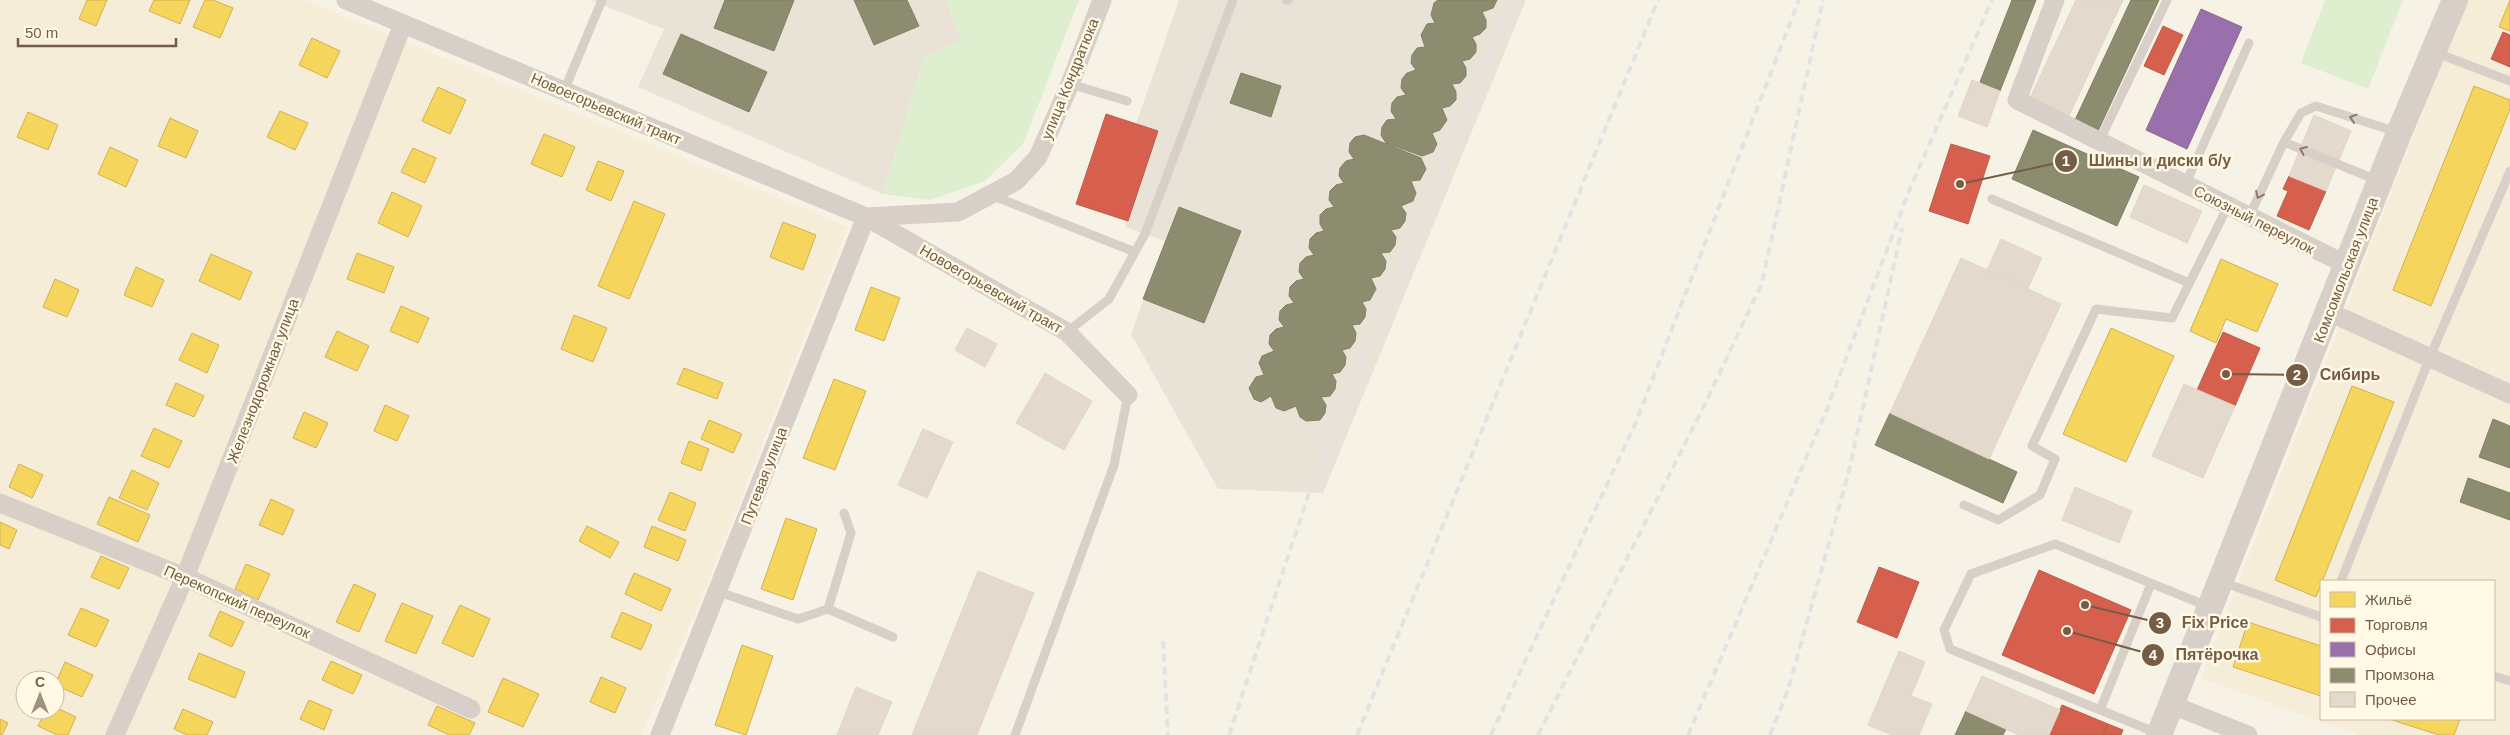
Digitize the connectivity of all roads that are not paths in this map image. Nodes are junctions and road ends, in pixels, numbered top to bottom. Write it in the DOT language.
graph roads {
  1 [pos="346,0"];
  2 [pos="602,0"];
  3 [pos="1102,0"];
  4 [pos="1233,0"];
  5 [pos="2055,0"];
  6 [pos="2167,0"];
  7 [pos="2455,0"];
  8 [pos="403,24"];
  9 [pos="2249,43"];
  10 [pos="2434,52"];
  11 [pos="2510,81"];
  12 [pos="1070,84"];
  13 [pos="564,91"];
  14 [pos="1127,101"];
  15 [pos="2399,133"];
  16 [pos="2099,142"];
  17 [pos="2284,142"];
  18 [pos="1038,157"];
  19 [pos="2510,171"];
  20 [pos="2380,182"];
  21 [pos="2185,185"];
  22 [pos="990,195"];
  23 [pos="1992,199"];
  24 [pos="2228,206"];
  25 [pos="866,217"];
  26 [pos="2249,217"];
  27 [pos="1135,252"];
  28 [pos="2347,265"];
  29 [pos="2189,283"];
  30 [pos="2329,312"];
  31 [pos="1067,332"];
  32 [pos="2430,356"];
  33 [pos="2510,394"];
  34 [pos="1128,395"];
  35 [pos="0,503"];
  36 [pos="1964,505"];
  37 [pos="844,513"];
  38 [pos="185,577"];
  39 [pos="2341,580"];
  40 [pos="2222,582"];
  41 [pos="2151,584"];
  42 [pos="719,592"];
  43 [pos="2211,608"];
  44 [pos="828,609"];
  45 [pos="2320,617"];
  46 [pos="893,637"];
  47 [pos="2495,676"];
  48 [pos="2510,681"];
  49 [pos="2172,705"];
  50 [pos="471,709"];
  51 [pos="2100,710"];
  52 [pos="115,735"];
  53 [pos="660,735"];
  54 [pos="1015,735"];
  55 [pos="2159,735"];
  56 [pos="2248,735"];
  1 -- 8 [label="street, Новоегорьевский тракт"];
  2 -- 13 [label="lane"];
  3 -- 12 [label="street, улица Кондратюка"];
  4 -- 27 [label="lane"];
  5 -- 16 [label="street, Союзный переулок"];
  6 -- 16 [label="lane"];
  7 -- 10 [label="main road, Комсомольская улица"];
  8 -- 13 [label="street, Новоегорьевский тракт"];
  8 -- 38 [label="street, Железнодорожная улица"];
  9 -- 21 [label="lane"];
  10 -- 11 [label="lane"];
  10 -- 15 [label="main road, Комсомольская улица"];
  12 -- 14 [label="lane"];
  12 -- 18 [label="street, улица Кондратюка"];
  13 -- 25 [label="street, Новоегорьевский тракт"];
  15 -- 17 [label="lane, one-way"];
  15 -- 20 [label="main road, Комсомольская улица"];
  16 -- 21 [label="street, Союзный переулок"];
  20 -- 17 [label="lane, one-way"];
  17 -- 26 [label="lane, one-way"];
  18 -- 22 [label="street, Новоегорьевский тракт"];
  19 -- 32 [label="lane"];
  20 -- 28 [label="main road, Комсомольская улица"];
  21 -- 24 [label="street, Союзный переулок"];
  22 -- 25 [label="street, Новоегорьевский тракт"];
  22 -- 27 [label="lane"];
  23 -- 29 [label="lane"];
  24 -- 26 [label="street, Союзный переулок"];
  24 -- 29 [label="lane"];
  25 -- 31 [label="street, Новоегорьевский тракт"];
  25 -- 42 [label="street, Путевая улица"];
  26 -- 28 [label="street, Союзный переулок"];
  27 -- 31 [label="lane"];
  28 -- 30 [label="main road, Комсомольская улица"];
  29 -- 36 [label="lane"];
  30 -- 32 [label="street"];
  30 -- 40 [label="main road, Комсомольская улица"];
  31 -- 34 [label="street, Новоегорьевский тракт"];
  32 -- 33 [label="street"];
  32 -- 39 [label="lane"];
  34 -- 54 [label="lane"];
  35 -- 38 [label="street, Перекопский переулок"];
  37 -- 44 [label="lane"];
  38 -- 50 [label="street, Перекопский переулок"];
  38 -- 52 [label="street, Железнодорожная улица"];
  40 -- 43 [label="main road, Комсомольская улица"];
  40 -- 45 [label="lane"];
  41 -- 43 [label="lane"];
  41 -- 51 [label="lane"];
  41 -- 51 [label="lane"];
  42 -- 44 [label="lane"];
  42 -- 53 [label="street, Путевая улица"];
  43 -- 49 [label="main road, Комсомольская улица"];
  44 -- 46 [label="lane"];
  47 -- 48 [label="lane"];
  49 -- 55 [label="main road, Комсомольская улица"];
  49 -- 56 [label="street"];
  51 -- 55 [label="lane"];
}
